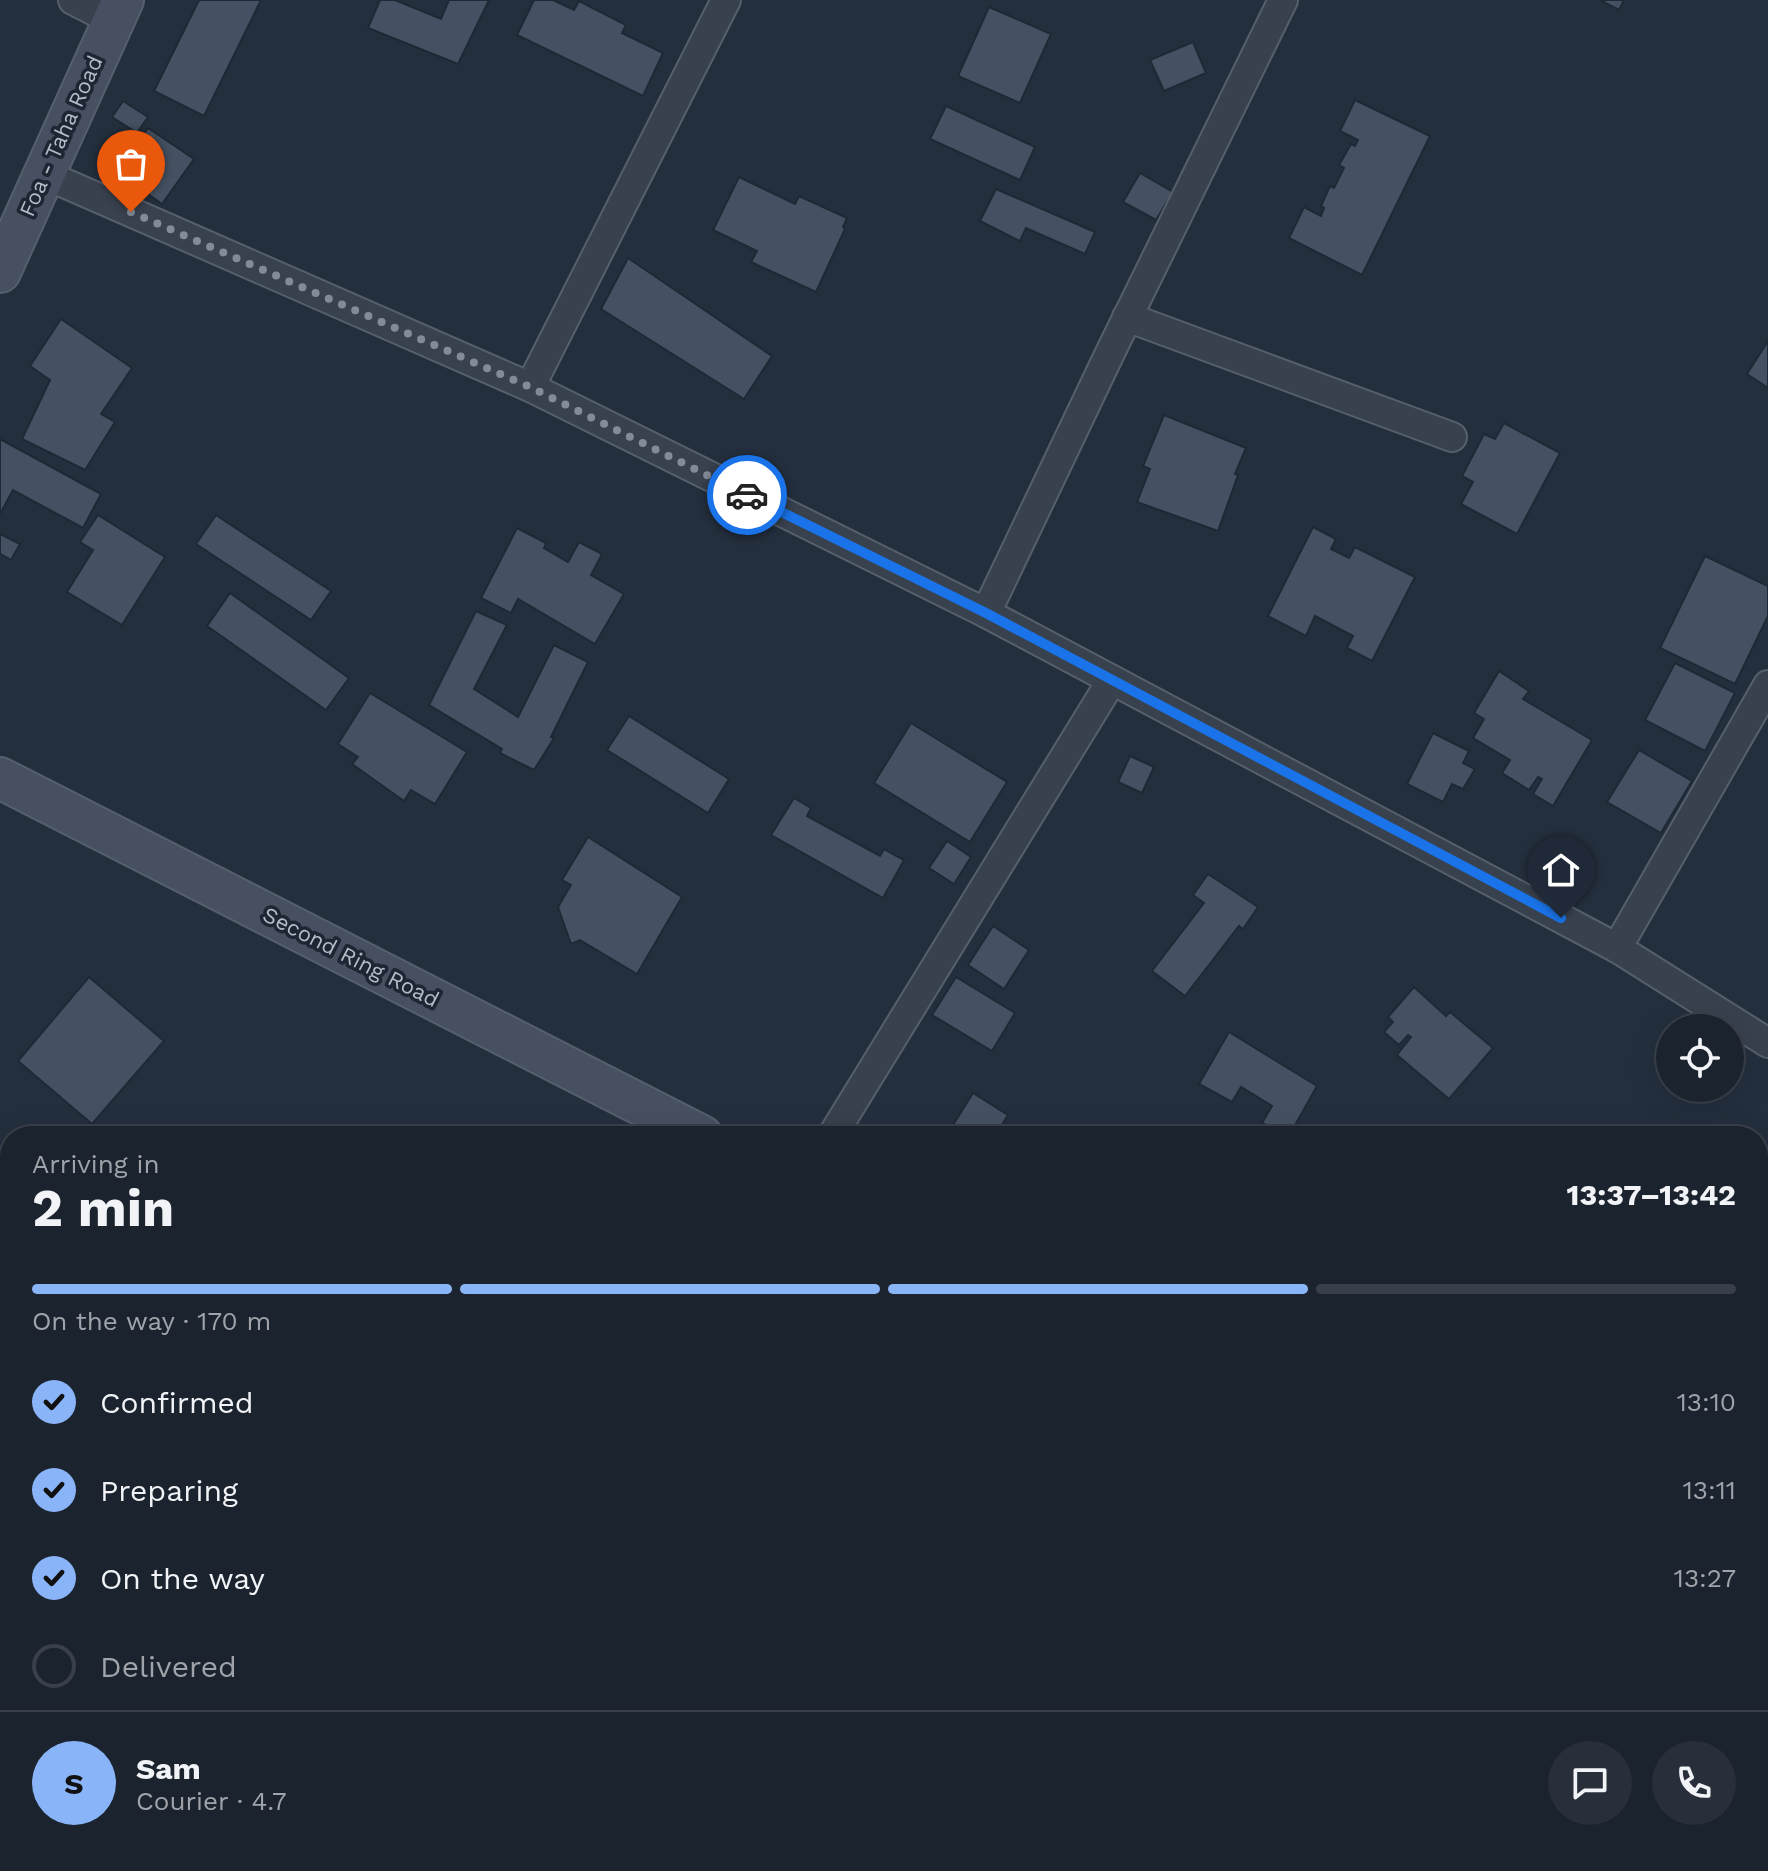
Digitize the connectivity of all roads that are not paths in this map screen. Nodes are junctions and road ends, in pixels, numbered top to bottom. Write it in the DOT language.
graph roads {
  1 [pos="73,0"];
  2 [pos="726,0"];
  3 [pos="1283,0"];
  4 [pos="118,10"];
  5 [pos="46,175"];
  6 [pos="0,272"];
  7 [pos="1127,317"];
  8 [pos="530,387"];
  9 [pos="1452,437"];
  10 [pos="986,613"];
  11 [pos="1112,680"];
  12 [pos="1768,685"];
  13 [pos="0,778"];
  14 [pos="1617,948"];
  15 [pos="1768,1043"];
  16 [pos="682,1126"];
  17 [pos="838,1126"];
  1 -- 4 [label="street"];
  2 -- 8 [label="street"];
  3 -- 7 [label="street"];
  4 -- 5 [label="street, Foa - Taha Road"];
  5 -- 6 [label="street, Foa - Taha Road"];
  5 -- 8 [label="street"];
  7 -- 9 [label="street"];
  7 -- 10 [label="street"];
  8 -- 10 [label="street"];
  10 -- 11 [label="street"];
  11 -- 14 [label="street"];
  11 -- 17 [label="street"];
  12 -- 14 [label="street"];
  13 -- 16 [label="street, Second Ring Road"];
  14 -- 15 [label="street"];
}
